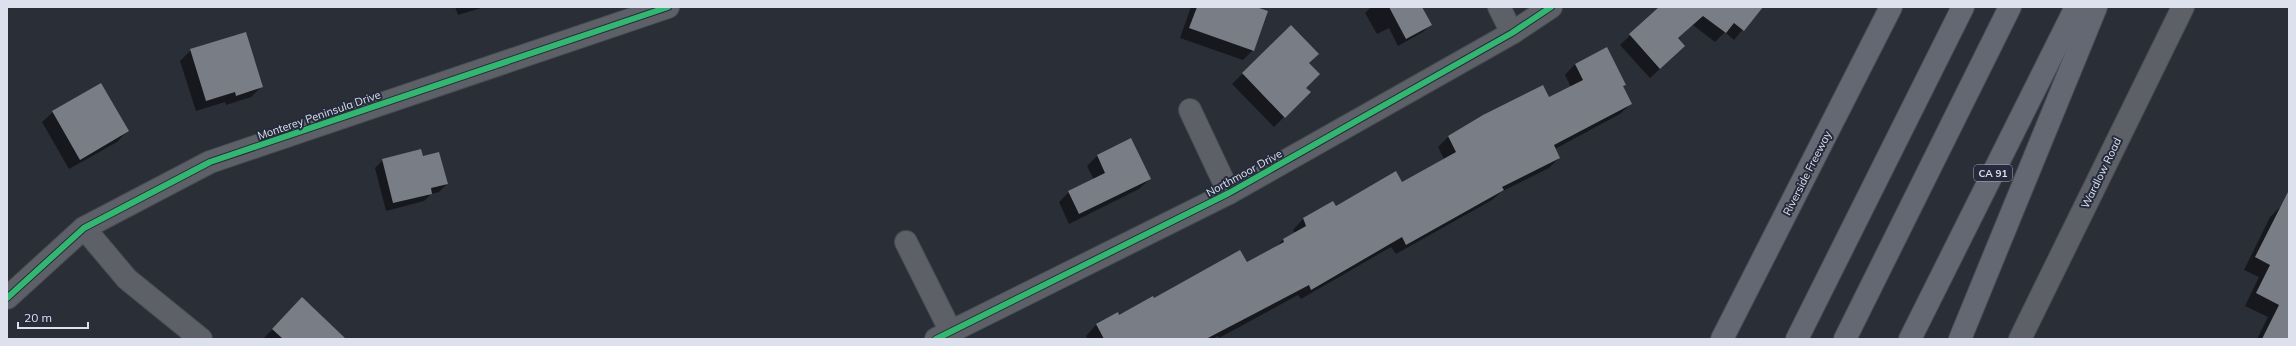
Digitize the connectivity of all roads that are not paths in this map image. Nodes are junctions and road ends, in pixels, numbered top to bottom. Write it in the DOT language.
graph roads {
  1 [pos="668,7"];
  2 [pos="1499,7"];
  3 [pos="1551,7"];
  4 [pos="1891,7"];
  5 [pos="1963,7"];
  6 [pos="2010,7"];
  7 [pos="2076,7"];
  8 [pos="2096,7"];
  9 [pos="2183,7"];
  10 [pos="1512,33"];
  11 [pos="1190,110"];
  12 [pos="1229,193"];
  13 [pos="84,228"];
  14 [pos="906,242"];
  15 [pos="7,298"];
  16 [pos="943,336"];
  17 [pos="201,339"];
  18 [pos="1722,339"];
  19 [pos="1797,339"];
  20 [pos="1845,339"];
  21 [pos="1910,339"];
  22 [pos="1960,339"];
  23 [pos="2020,339"];
  1 -- 13 [label="street, Monterey Peninsula Drive"];
  2 -- 10 [label="street"];
  3 -- 10 [label="street, Northmoor Drive"];
  4 -- 18 [label="highway, Riverside Freeway"];
  5 -- 19 [label="highway"];
  6 -- 20 [label="highway"];
  7 -- 21 [label="highway, CA 91"];
  8 -- 22 [label="highway"];
  9 -- 23 [label="street, Wardlow Road"];
  10 -- 12 [label="street, Northmoor Drive"];
  11 -- 12 [label="street"];
  12 -- 16 [label="street, Northmoor Drive"];
  13 -- 15 [label="street, Monterey Peninsula Drive"];
  13 -- 17 [label="street"];
  14 -- 16 [label="street"];
}
